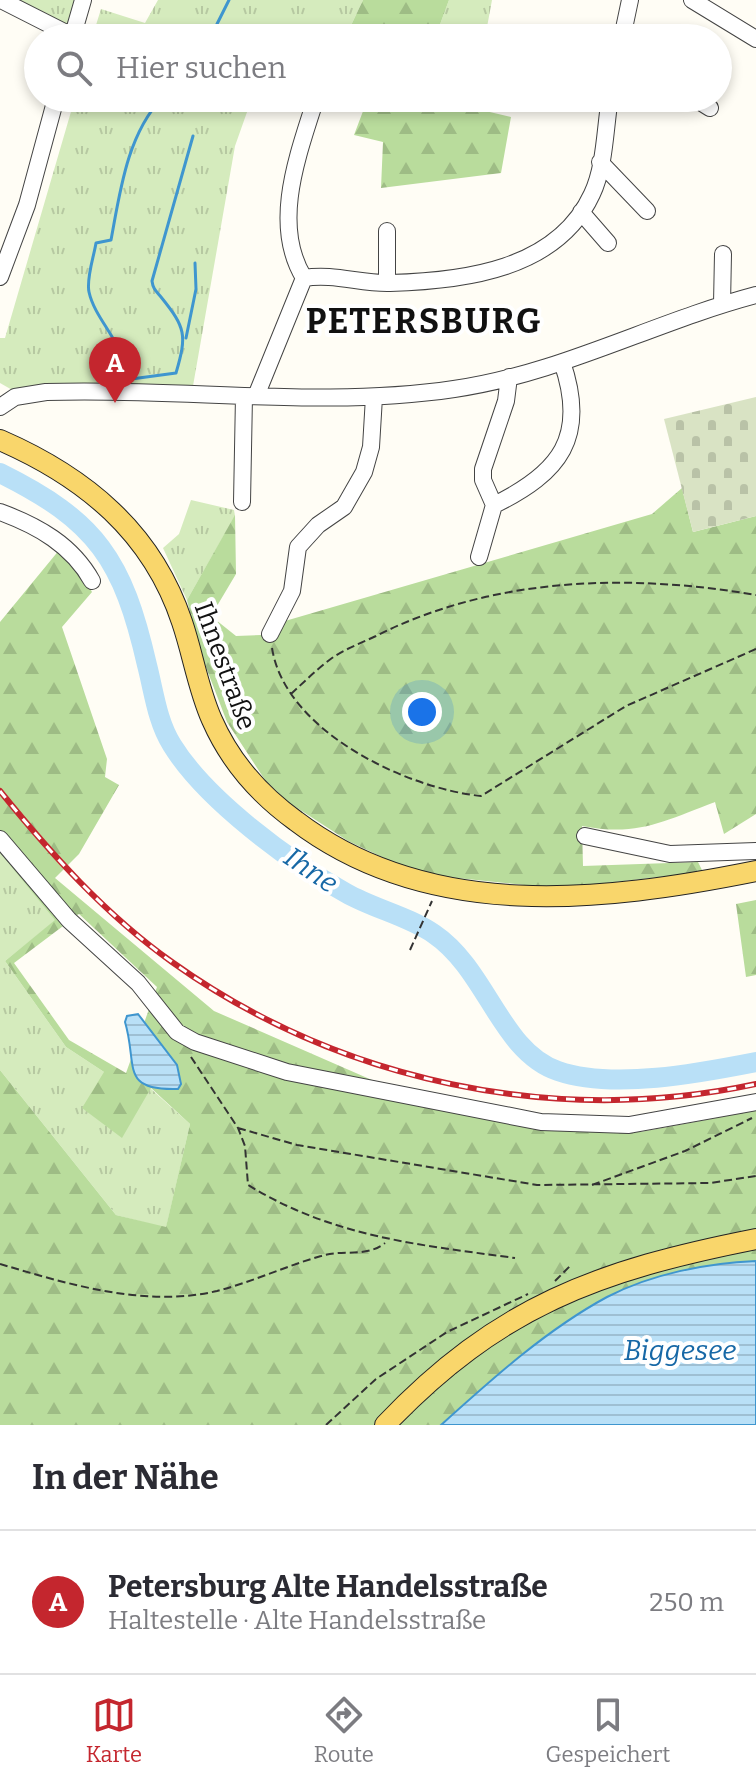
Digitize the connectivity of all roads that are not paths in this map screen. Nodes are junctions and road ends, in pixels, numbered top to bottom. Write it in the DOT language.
graph roads {
  1 [pos="1,0"];
  2 [pos="83,0"];
  3 [pos="630,0"];
  4 [pos="692,0"];
  5 [pos="47,24"];
  6 [pos="76,24"];
  7 [pos="625,24"];
  8 [pos="731,24"];
  9 [pos="732,24"];
  10 [pos="756,39"];
  11 [pos="52,112"];
  12 [pos="313,112"];
  13 [pos="608,112"];
  14 [pos="600,162"];
  15 [pos="647,211"];
  16 [pos="581,212"];
  17 [pos="387,231"];
  18 [pos="608,243"];
  19 [pos="723,254"];
  20 [pos="0,277"];
  21 [pos="304,278"];
  22 [pos="387,283"];
  23 [pos="756,295"];
  24 [pos="722,304"];
  25 [pos="562,362"];
  26 [pos="509,377"];
  27 [pos="250,396"];
  28 [pos="374,397"];
  29 [pos="0,407"];
  30 [pos="0,440"];
  31 [pos="242,502"];
  32 [pos="494,505"];
  33 [pos="0,512"];
  34 [pos="479,557"];
  35 [pos="92,581"];
  36 [pos="270,634"];
  37 [pos="585,836"];
  38 [pos="0,839"];
  39 [pos="751,862"];
  40 [pos="756,1102"];
  41 [pos="756,1239"];
  42 [pos="385,1425"];
  1 -- 5 [label="street"];
  2 -- 6 [label="street"];
  3 -- 7 [label="street"];
  4 -- 8 [label="street"];
  9 -- 10 [label="street"];
  11 -- 20 [label="street"];
  12 -- 21 [label="street"];
  13 -- 14 [label="street"];
  14 -- 15 [label="street"];
  14 -- 16 [label="street"];
  16 -- 18 [label="street"];
  16 -- 22 [label="street"];
  17 -- 22 [label="street"];
  19 -- 24 [label="street"];
  21 -- 22 [label="street"];
  21 -- 27 [label="street"];
  23 -- 24 [label="street"];
  24 -- 25 [label="street"];
  25 -- 26 [label="street"];
  25 -- 32 [label="street"];
  26 -- 28 [label="street"];
  26 -- 32 [label="street"];
  27 -- 28 [label="street"];
  27 -- 29 [label="street"];
  27 -- 31 [label="street"];
  28 -- 36 [label="street"];
  30 -- 39 [label="main road, Ihnestraße"];
  32 -- 34 [label="street"];
  33 -- 35 [label="street"];
  37 -- 39 [label="street"];
  38 -- 40 [label="street"];
  41 -- 42 [label="main road"];
}
